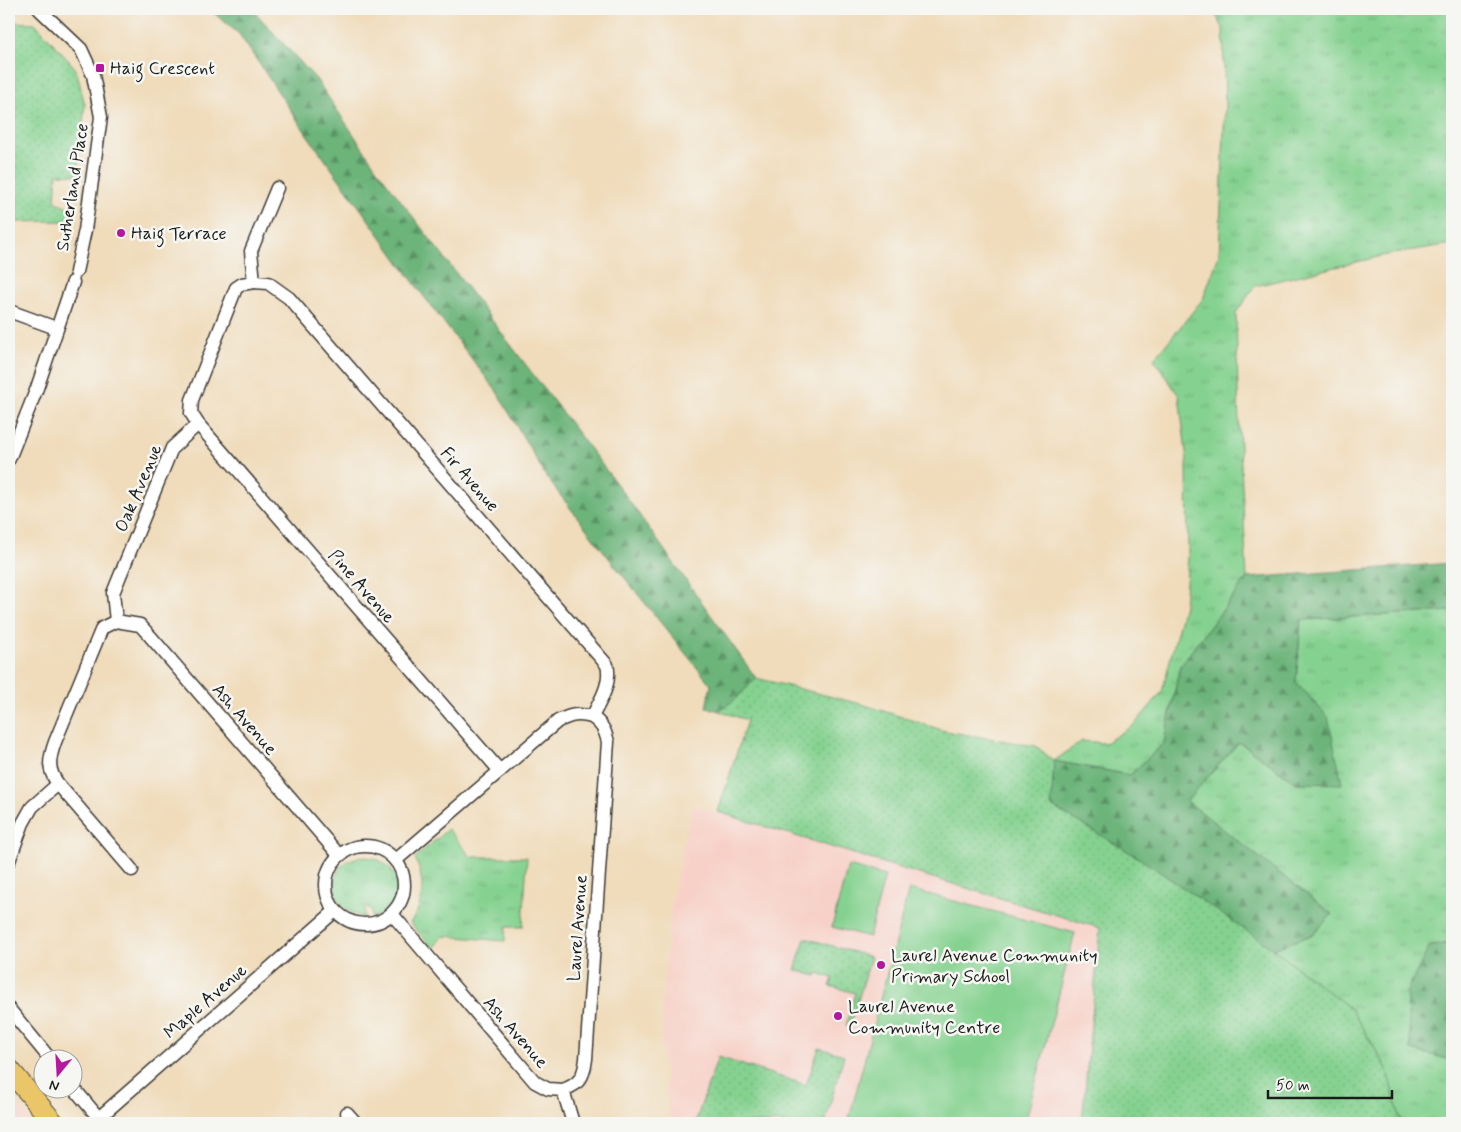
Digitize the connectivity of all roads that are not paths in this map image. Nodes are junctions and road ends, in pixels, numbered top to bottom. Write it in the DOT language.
graph roads {
  1 [pos="39,9"];
  2 [pos="277,188"];
  3 [pos="254,282"];
  4 [pos="9,311"];
  5 [pos="56,328"];
  6 [pos="198,424"];
  7 [pos="9,459"];
  8 [pos="116,621"];
  9 [pos="596,720"];
  10 [pos="500,771"];
  11 [pos="58,784"];
  12 [pos="339,855"];
  13 [pos="396,860"];
  14 [pos="9,861"];
  15 [pos="132,870"];
  16 [pos="335,911"];
  17 [pos="392,914"];
  18 [pos="9,1009"];
  19 [pos="43,1050"];
  20 [pos="9,1069"];
  21 [pos="563,1090"];
  22 [pos="82,1100"];
  23 [pos="347,1113"];
  24 [pos="98,1122"];
  25 [pos="54,1123"];
  26 [pos="356,1123"];
  27 [pos="574,1123"];
  1 -- 5 [label="street, Sutherland Place"];
  2 -- 3 [label="street"];
  3 -- 6 [label="street"];
  3 -- 9 [label="street, Fir Avenue"];
  4 -- 5 [label="street"];
  5 -- 7 [label="street, Sutherland Place"];
  6 -- 8 [label="street, Oak Avenue"];
  6 -- 10 [label="street, Pine Avenue"];
  8 -- 11 [label="street"];
  8 -- 12 [label="street, Ash Avenue"];
  9 -- 10 [label="street"];
  9 -- 21 [label="street, Laurel Avenue"];
  10 -- 13 [label="street"];
  11 -- 14 [label="street"];
  11 -- 15 [label="street"];
  12 -- 13 [label="street"];
  12 -- 16 [label="street"];
  13 -- 17 [label="street"];
  16 -- 17 [label="street"];
  16 -- 24 [label="street, Maple Avenue"];
  17 -- 21 [label="street, Ash Avenue"];
  18 -- 19 [label="street"];
  20 -- 25 [label="main road"];
  21 -- 27 [label="street"];
  22 -- 24 [label="street, Maple Avenue"];
  23 -- 26 [label="street"];
}
